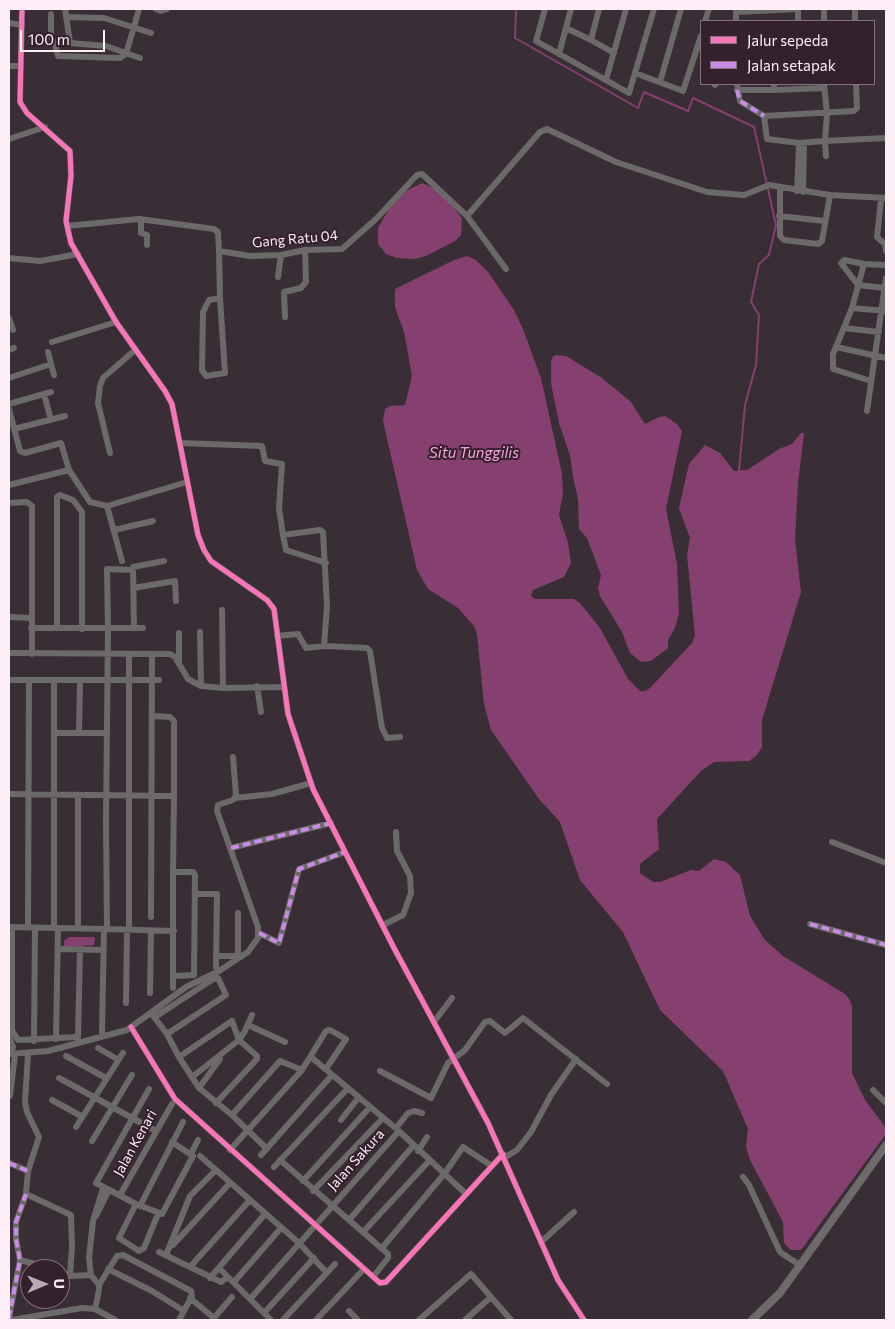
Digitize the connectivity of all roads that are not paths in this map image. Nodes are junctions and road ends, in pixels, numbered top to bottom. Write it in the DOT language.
graph roads {
  1 [pos="22,9"];
  2 [pos="66,9"];
  3 [pos="139,9"];
  4 [pos="156,9"];
  5 [pos="167,9"];
  6 [pos="545,9"];
  7 [pos="571,9"];
  8 [pos="599,9"];
  9 [pos="626,9"];
  10 [pos="654,9"];
  11 [pos="681,9"];
  12 [pos="798,9"];
  13 [pos="736,10"];
  14 [pos="51,14"];
  15 [pos="67,18"];
  16 [pos="9,23"];
  17 [pos="22,24"];
  18 [pos="134,28"];
  19 [pos="566,28"];
  20 [pos="151,32"];
  21 [pos="700,39"];
  22 [pos="590,40"];
  23 [pos="70,42"];
  24 [pos="55,44"];
  25 [pos="614,53"];
  26 [pos="126,54"];
  27 [pos="559,54"];
  28 [pos="140,58"];
  29 [pos="9,66"];
  30 [pos="20,66"];
  31 [pos="635,73"];
  32 [pos="606,80"];
  33 [pos="660,82"];
  34 [pos="856,85"];
  35 [pos="824,86"];
  36 [pos="737,87"];
  37 [pos="774,87"];
  38 [pos="827,114"];
  39 [pos="764,116"];
  40 [pos="45,127"];
  41 [pos="886,138"];
  42 [pos="9,139"];
  43 [pos="825,141"];
  44 [pos="802,143"];
  45 [pos="826,156"];
  46 [pos="780,187"];
  47 [pos="800,192"];
  48 [pos="830,195"];
  49 [pos="884,199"];
  50 [pos="467,216"];
  51 [pos="779,216"];
  52 [pos="138,219"];
  53 [pos="825,221"];
  54 [pos="67,226"];
  55 [pos="147,245"];
  56 [pos="306,250"];
  57 [pos="219,251"];
  58 [pos="886,251"];
  59 [pos="78,254"];
  60 [pos="281,255"];
  61 [pos="9,258"];
  62 [pos="864,264"];
  63 [pos="886,266"];
  64 [pos="506,269"];
  65 [pos="278,277"];
  66 [pos="886,278"];
  67 [pos="858,285"];
  68 [pos="884,288"];
  69 [pos="220,298"];
  70 [pos="852,308"];
  71 [pos="884,311"];
  72 [pos="284,317"];
  73 [pos="9,321"];
  74 [pos="116,322"];
  75 [pos="844,328"];
  76 [pos="13,330"];
  77 [pos="878,332"];
  78 [pos="52,342"];
  79 [pos="836,347"];
  80 [pos="134,350"];
  81 [pos="48,352"];
  82 [pos="875,357"];
  83 [pos="886,358"];
  84 [pos="52,364"];
  85 [pos="54,375"];
  86 [pos="9,378"];
  87 [pos="871,381"];
  88 [pos="9,404"];
  89 [pos="9,409"];
  90 [pos="867,411"];
  91 [pos="65,416"];
  92 [pos="51,420"];
  93 [pos="14,429"];
  94 [pos="180,443"];
  95 [pos="110,454"];
  96 [pos="69,470"];
  97 [pos="187,482"];
  98 [pos="9,485"];
  99 [pos="9,503"];
  100 [pos="107,506"];
  101 [pos="153,521"];
  102 [pos="114,530"];
  103 [pos="283,536"];
  104 [pos="122,561"];
  105 [pos="164,561"];
  106 [pos="326,563"];
  107 [pos="133,570"];
  108 [pos="133,588"];
  109 [pos="176,601"];
  110 [pos="222,610"];
  111 [pos="9,617"];
  112 [pos="31,618"];
  113 [pos="31,628"];
  114 [pos="57,628"];
  115 [pos="108,628"];
  116 [pos="134,628"];
  117 [pos="143,628"];
  118 [pos="82,629"];
  119 [pos="200,632"];
  120 [pos="179,633"];
  121 [pos="277,636"];
  122 [pos="324,646"];
  123 [pos="9,653"];
  124 [pos="32,654"];
  125 [pos="106,654"];
  126 [pos="129,655"];
  127 [pos="152,655"];
  128 [pos="179,664"];
  129 [pos="9,680"];
  130 [pos="30,680"];
  131 [pos="156,680"];
  132 [pos="54,681"];
  133 [pos="80,681"];
  134 [pos="107,681"];
  135 [pos="129,681"];
  136 [pos="201,686"];
  137 [pos="257,686"];
  138 [pos="284,687"];
  139 [pos="223,688"];
  140 [pos="261,712"];
  141 [pos="153,716"];
  142 [pos="55,733"];
  143 [pos="79,733"];
  144 [pos="107,733"];
  145 [pos="400,737"];
  146 [pos="233,757"];
  147 [pos="311,783"];
  148 [pos="9,794"];
  149 [pos="28,795"];
  150 [pos="54,795"];
  151 [pos="78,795"];
  152 [pos="106,795"];
  153 [pos="129,796"];
  154 [pos="152,796"];
  155 [pos="174,796"];
  156 [pos="235,798"];
  157 [pos="331,823"];
  158 [pos="396,832"];
  159 [pos="832,842"];
  160 [pos="231,848"];
  161 [pos="346,852"];
  162 [pos="886,863"];
  163 [pos="173,872"];
  164 [pos="195,894"];
  165 [pos="238,913"];
  166 [pos="151,917"];
  167 [pos="810,924"];
  168 [pos="383,925"];
  169 [pos="10,927"];
  170 [pos="31,928"];
  171 [pos="56,928"];
  172 [pos="78,929"];
  173 [pos="106,929"];
  174 [pos="128,931"];
  175 [pos="150,931"];
  176 [pos="174,931"];
  177 [pos="259,933"];
  178 [pos="886,945"];
  179 [pos="58,949"];
  180 [pos="80,950"];
  181 [pos="104,950"];
  182 [pos="216,956"];
  183 [pos="216,967"];
  184 [pos="174,976"];
  185 [pos="173,988"];
  186 [pos="150,992"];
  187 [pos="452,998"];
  188 [pos="126,1002"];
  189 [pos="153,1015"];
  190 [pos="252,1015"];
  191 [pos="434,1022"];
  192 [pos="248,1025"];
  193 [pos="131,1027"];
  194 [pos="102,1032"];
  195 [pos="167,1034"];
  196 [pos="9,1037"];
  197 [pos="56,1039"];
  198 [pos="239,1040"];
  199 [pos="34,1041"];
  200 [pos="285,1042"];
  201 [pos="98,1048"];
  202 [pos="122,1053"];
  203 [pos="28,1054"];
  204 [pos="224,1054"];
  205 [pos="11,1055"];
  206 [pos="66,1056"];
  207 [pos="178,1057"];
  208 [pos="311,1057"];
  209 [pos="453,1058"];
  210 [pos="117,1059"];
  211 [pos="576,1060"];
  212 [pos="326,1069"];
  213 [pos="302,1070"];
  214 [pos="380,1071"];
  215 [pos="132,1075"];
  216 [pos="332,1075"];
  217 [pos="192,1077"];
  218 [pos="59,1078"];
  219 [pos="106,1078"];
  220 [pos="607,1084"];
  221 [pos="199,1088"];
  222 [pos="348,1088"];
  223 [pos="149,1089"];
  224 [pos="873,1090"];
  225 [pos="10,1096"];
  226 [pos="95,1097"];
  227 [pos="359,1097"];
  228 [pos="52,1100"];
  229 [pos="216,1103"];
  230 [pos="886,1103"];
  231 [pos="172,1104"];
  232 [pos="370,1107"];
  233 [pos="112,1108"];
  234 [pos="422,1113"];
  235 [pos="232,1115"];
  236 [pos="81,1116"];
  237 [pos="383,1118"];
  238 [pos="132,1119"];
  239 [pos="341,1120"];
  240 [pos="183,1122"];
  241 [pos="76,1128"];
  242 [pos="397,1129"];
  243 [pos="246,1130"];
  244 [pos="156,1131"];
  245 [pos="427,1137"];
  246 [pos="198,1140"];
  247 [pos="92,1141"];
  248 [pos="172,1142"];
  249 [pos="886,1145"];
  250 [pos="413,1146"];
  251 [pos="267,1149"];
  252 [pos="230,1150"];
  253 [pos="418,1151"];
  254 [pos="191,1154"];
  255 [pos="261,1155"];
  256 [pos="200,1156"];
  257 [pos="504,1156"];
  258 [pos="280,1160"];
  259 [pos="429,1161"];
  260 [pos="9,1162"];
  261 [pos="492,1166"];
  262 [pos="274,1167"];
  263 [pos="28,1170"];
  264 [pos="216,1170"];
  265 [pos="446,1173"];
  266 [pos="743,1177"];
  267 [pos="303,1181"];
  268 [pos="229,1184"];
  269 [pos="106,1189"];
  270 [pos="314,1191"];
  271 [pos="26,1194"];
  272 [pos="466,1194"];
  273 [pos="120,1195"];
  274 [pos="249,1200"];
  275 [pos="138,1205"];
  276 [pos="332,1206"];
  277 [pos="574,1212"];
  278 [pos="158,1214"];
  279 [pos="265,1214"];
  280 [pos="348,1220"];
  281 [pos="315,1225"];
  282 [pos="281,1228"];
  283 [pos="364,1231"];
  284 [pos="541,1242"];
  285 [pos="300,1243"];
  286 [pos="171,1248"];
  287 [pos="382,1248"];
  288 [pos="159,1252"];
  289 [pos="166,1255"];
  290 [pos="314,1258"];
  291 [pos="20,1260"];
  292 [pos="334,1264"];
  293 [pos="801,1266"];
  294 [pos="190,1267"];
  295 [pos="219,1268"];
  296 [pos="108,1269"];
  297 [pos="364,1269"];
  298 [pos="326,1272"];
  299 [pos="91,1275"];
  300 [pos="70,1276"];
  301 [pos="228,1277"];
  302 [pos="373,1277"];
  303 [pos="210,1278"];
  304 [pos="234,1282"];
  305 [pos="99,1285"];
  306 [pos="232,1297"];
  307 [pos="491,1297"];
  308 [pos="190,1298"];
  309 [pos="251,1298"];
  310 [pos="94,1309"];
  311 [pos="184,1311"];
  312 [pos="348,1311"];
  313 [pos="264,1313"];
  314 [pos="9,1318"];
  315 [pos="111,1319"];
  316 [pos="12,1320"];
  317 [pos="179,1320"];
  318 [pos="271,1320"];
  319 [pos="283,1320"];
  320 [pos="316,1320"];
  321 [pos="358,1320"];
  322 [pos="418,1320"];
  323 [pos="465,1320"];
  324 [pos="511,1320"];
  325 [pos="584,1320"];
  326 [pos="752,1320"];
  1 -- 17 [label="street"];
  2 -- 15 [label="street"];
  3 -- 18 [label="street"];
  4 -- 5 [label="street"];
  6 -- 27 [label="street"];
  7 -- 19 [label="street"];
  8 -- 22 [label="street"];
  9 -- 25 [label="street"];
  10 -- 31 [label="street"];
  11 -- 33 [label="street"];
  12 -- 13 [label="street"];
  14 -- 24 [label="street"];
  15 -- 18 [label="street"];
  15 -- 23 [label="street"];
  16 -- 17 [label="street"];
  17 -- 30 [label="street"];
  18 -- 20 [label="street"];
  18 -- 26 [label="street"];
  19 -- 22 [label="street"];
  19 -- 27 [label="street"];
  21 -- 33 [label="street"];
  22 -- 25 [label="street"];
  23 -- 24 [label="street"];
  23 -- 26 [label="street"];
  24 -- 26 [label="street"];
  25 -- 32 [label="street"];
  26 -- 28 [label="street"];
  27 -- 32 [label="street"];
  29 -- 30 [label="street"];
  30 -- 40 [label="street"];
  31 -- 32 [label="street"];
  31 -- 33 [label="street"];
  34 -- 38 [label="street"];
  35 -- 37 [label="street"];
  35 -- 38 [label="street"];
  36 -- 37 [label="street"];
  36 -- 39 [label="street"];
  38 -- 39 [label="street"];
  38 -- 43 [label="street"];
  39 -- 44 [label="street"];
  40 -- 42 [label="street"];
  40 -- 54 [label="street"];
  41 -- 43 [label="street"];
  43 -- 44 [label="street"];
  43 -- 45 [label="street"];
  44 -- 47 [label="street"];
  46 -- 47 [label="street"];
  46 -- 50 [label="street"];
  46 -- 51 [label="street"];
  47 -- 48 [label="street"];
  48 -- 49 [label="street"];
  48 -- 53 [label="street"];
  49 -- 58 [label="street"];
  50 -- 56 [label="street, Gang Ratu 04"];
  50 -- 64 [label="street"];
  51 -- 53 [label="street"];
  51 -- 53 [label="street"];
  52 -- 54 [label="street"];
  52 -- 55 [label="street"];
  52 -- 57 [label="street"];
  54 -- 59 [label="street"];
  56 -- 60 [label="street, Gang Ratu 04"];
  56 -- 72 [label="street"];
  57 -- 60 [label="street, Gang Ratu 04"];
  57 -- 69 [label="street"];
  59 -- 61 [label="street"];
  59 -- 74 [label="street"];
  60 -- 65 [label="street"];
  62 -- 63 [label="street"];
  62 -- 67 [label="street"];
  62 -- 67 [label="street"];
  66 -- 68 [label="street"];
  67 -- 68 [label="street"];
  67 -- 70 [label="street"];
  68 -- 71 [label="street"];
  69 -- 69 [label="street"];
  70 -- 71 [label="street"];
  70 -- 75 [label="street"];
  71 -- 77 [label="street"];
  73 -- 76 [label="street"];
  74 -- 78 [label="street"];
  74 -- 80 [label="street"];
  75 -- 77 [label="street"];
  75 -- 79 [label="street"];
  77 -- 82 [label="street"];
  79 -- 82 [label="street"];
  79 -- 87 [label="street"];
  80 -- 94 [label="street"];
  80 -- 95 [label="street"];
  81 -- 84 [label="street"];
  82 -- 83 [label="street"];
  82 -- 87 [label="street"];
  84 -- 85 [label="street"];
  84 -- 86 [label="street"];
  87 -- 90 [label="street"];
  88 -- 92 [label="street"];
  89 -- 93 [label="street"];
  91 -- 92 [label="street"];
  92 -- 93 [label="street"];
  93 -- 96 [label="street"];
  94 -- 97 [label="street"];
  94 -- 103 [label="street"];
  96 -- 98 [label="street"];
  96 -- 100 [label="street"];
  97 -- 100 [label="street"];
  97 -- 121 [label="street"];
  99 -- 112 [label="street"];
  100 -- 102 [label="street"];
  101 -- 102 [label="street"];
  102 -- 104 [label="street"];
  103 -- 106 [label="street"];
  103 -- 106 [label="street"];
  105 -- 107 [label="street"];
  106 -- 122 [label="street"];
  107 -- 108 [label="street"];
  107 -- 115 [label="street"];
  108 -- 109 [label="street"];
  108 -- 116 [label="street"];
  110 -- 139 [label="street"];
  111 -- 112 [label="street"];
  112 -- 113 [label="street"];
  113 -- 114 [label="street"];
  113 -- 124 [label="street"];
  114 -- 118 [label="street"];
  114 -- 118 [label="street"];
  115 -- 116 [label="street"];
  115 -- 118 [label="street"];
  115 -- 125 [label="street"];
  116 -- 117 [label="street"];
  119 -- 136 [label="street"];
  120 -- 128 [label="street"];
  121 -- 122 [label="street"];
  121 -- 138 [label="street"];
  122 -- 145 [label="street"];
  123 -- 124 [label="street"];
  124 -- 125 [label="street"];
  125 -- 126 [label="street"];
  125 -- 134 [label="street"];
  126 -- 127 [label="street"];
  126 -- 135 [label="street"];
  127 -- 128 [label="street"];
  127 -- 131 [label="street"];
  128 -- 136 [label="street"];
  129 -- 130 [label="street"];
  130 -- 132 [label="street"];
  130 -- 149 [label="street"];
  131 -- 135 [label="street"];
  131 -- 141 [label="street"];
  132 -- 133 [label="street"];
  132 -- 142 [label="street"];
  133 -- 134 [label="street"];
  133 -- 143 [label="street"];
  134 -- 135 [label="street"];
  134 -- 144 [label="street"];
  135 -- 153 [label="street"];
  136 -- 139 [label="street"];
  137 -- 138 [label="street"];
  137 -- 139 [label="street"];
  137 -- 140 [label="street"];
  138 -- 147 [label="street"];
  141 -- 154 [label="street"];
  141 -- 155 [label="street"];
  142 -- 143 [label="street"];
  142 -- 150 [label="street"];
  143 -- 144 [label="street"];
  144 -- 152 [label="street"];
  146 -- 156 [label="street"];
  147 -- 156 [label="street"];
  147 -- 157 [label="street"];
  148 -- 149 [label="street"];
  149 -- 150 [label="street"];
  149 -- 170 [label="street"];
  150 -- 151 [label="street"];
  150 -- 171 [label="street"];
  151 -- 152 [label="street"];
  151 -- 172 [label="street"];
  152 -- 153 [label="street"];
  152 -- 173 [label="street"];
  153 -- 154 [label="street"];
  153 -- 174 [label="street"];
  154 -- 155 [label="street"];
  154 -- 166 [label="street"];
  155 -- 163 [label="street"];
  156 -- 160 [label="street"];
  157 -- 160 [label="street"];
  157 -- 161 [label="street"];
  158 -- 168 [label="street"];
  159 -- 162 [label="street"];
  160 -- 177 [label="street"];
  161 -- 168 [label="street"];
  161 -- 177 [label="street"];
  163 -- 164 [label="street"];
  163 -- 176 [label="street"];
  164 -- 182 [label="street"];
  164 -- 184 [label="street"];
  165 -- 182 [label="street"];
  167 -- 178 [label="street"];
  168 -- 191 [label="street"];
  169 -- 170 [label="street"];
  169 -- 199 [label="street"];
  170 -- 171 [label="street"];
  170 -- 199 [label="street"];
  171 -- 172 [label="street"];
  171 -- 179 [label="street"];
  172 -- 173 [label="street"];
  173 -- 174 [label="street"];
  173 -- 181 [label="street"];
  174 -- 175 [label="street"];
  174 -- 188 [label="street"];
  175 -- 176 [label="street"];
  175 -- 186 [label="street"];
  176 -- 184 [label="street"];
  177 -- 189 [label="street"];
  179 -- 180 [label="street"];
  179 -- 197 [label="street"];
  180 -- 181 [label="street"];
  180 -- 197 [label="street"];
  181 -- 194 [label="street"];
  182 -- 183 [label="street"];
  184 -- 185 [label="street"];
  187 -- 191 [label="street"];
  189 -- 193 [label="street"];
  189 -- 195 [label="street"];
  189 -- 195 [label="street"];
  190 -- 192 [label="street"];
  191 -- 209 [label="street"];
  192 -- 198 [label="street"];
  192 -- 200 [label="street"];
  193 -- 203 [label="street"];
  193 -- 252 [label="street"];
  195 -- 207 [label="street"];
  196 -- 205 [label="street"];
  197 -- 199 [label="street"];
  198 -- 204 [label="street"];
  198 -- 207 [label="street"];
  198 -- 229 [label="street"];
  201 -- 210 [label="street"];
  202 -- 210 [label="street"];
  203 -- 205 [label="street"];
  203 -- 263 [label="street"];
  204 -- 217 [label="street"];
  204 -- 221 [label="street"];
  205 -- 225 [label="street"];
  206 -- 219 [label="street"];
  207 -- 217 [label="street"];
  208 -- 212 [label="street"];
  208 -- 212 [label="street"];
  208 -- 213 [label="street"];
  209 -- 211 [label="street"];
  209 -- 214 [label="street"];
  209 -- 257 [label="street"];
  210 -- 219 [label="street"];
  211 -- 220 [label="street"];
  211 -- 257 [label="street"];
  212 -- 216 [label="street"];
  213 -- 235 [label="street"];
  213 -- 243 [label="street"];
  215 -- 233 [label="street"];
  216 -- 222 [label="street"];
  216 -- 251 [label="street"];
  217 -- 221 [label="street"];
  218 -- 226 [label="street"];
  219 -- 226 [label="street"];
  221 -- 229 [label="street"];
  222 -- 227 [label="street"];
  222 -- 258 [label="street"];
  223 -- 238 [label="street"];
  224 -- 230 [label="street"];
  226 -- 233 [label="street"];
  226 -- 236 [label="street"];
  227 -- 232 [label="street"];
  227 -- 239 [label="street"];
  228 -- 236 [label="street"];
  229 -- 235 [label="street"];
  231 -- 244 [label="street, Jalan Kenari"];
  232 -- 237 [label="street"];
  232 -- 267 [label="street"];
  233 -- 238 [label="street"];
  233 -- 247 [label="street"];
  234 -- 242 [label="street, Jalan Sakura"];
  235 -- 243 [label="street"];
  236 -- 241 [label="street"];
  237 -- 242 [label="street"];
  237 -- 270 [label="street"];
  238 -- 244 [label="street"];
  238 -- 269 [label="street"];
  240 -- 248 [label="street"];
  242 -- 250 [label="street"];
  242 -- 276 [label="street, Jalan Sakura"];
  243 -- 251 [label="street"];
  243 -- 252 [label="street"];
  244 -- 273 [label="street, Jalan Kenari"];
  245 -- 253 [label="street"];
  246 -- 254 [label="street"];
  248 -- 254 [label="street"];
  248 -- 275 [label="street"];
  249 -- 293 [label="main road"];
  250 -- 253 [label="street"];
  250 -- 280 [label="street"];
  251 -- 255 [label="street"];
  252 -- 281 [label="street"];
  253 -- 259 [label="street"];
  254 -- 278 [label="street"];
  256 -- 264 [label="street"];
  257 -- 261 [label="street"];
  257 -- 284 [label="street"];
  258 -- 262 [label="street"];
  258 -- 267 [label="street"];
  259 -- 265 [label="street"];
  259 -- 283 [label="street"];
  260 -- 263 [label="street"];
  261 -- 265 [label="street"];
  261 -- 272 [label="street"];
  263 -- 271 [label="street"];
  264 -- 268 [label="street"];
  264 -- 286 [label="street"];
  265 -- 272 [label="street"];
  265 -- 287 [label="street"];
  266 -- 293 [label="street"];
  267 -- 270 [label="street"];
  268 -- 274 [label="street"];
  268 -- 286 [label="street"];
  269 -- 273 [label="street"];
  269 -- 299 [label="street"];
  270 -- 276 [label="street"];
  271 -- 291 [label="street"];
  271 -- 300 [label="street"];
  272 -- 302 [label="street"];
  273 -- 275 [label="street"];
  274 -- 279 [label="street"];
  274 -- 294 [label="street"];
  275 -- 278 [label="street"];
  275 -- 278 [label="street"];
  276 -- 280 [label="street"];
  276 -- 281 [label="street, Jalan Sakura"];
  277 -- 284 [label="street"];
  279 -- 282 [label="street"];
  279 -- 295 [label="street"];
  280 -- 283 [label="street"];
  281 -- 285 [label="street, Jalan Sakura"];
  281 -- 297 [label="street"];
  282 -- 285 [label="street"];
  282 -- 304 [label="street"];
  283 -- 287 [label="street"];
  284 -- 325 [label="street"];
  285 -- 290 [label="street"];
  285 -- 309 [label="street, Jalan Sakura"];
  286 -- 289 [label="street"];
  287 -- 302 [label="street"];
  288 -- 289 [label="street"];
  289 -- 294 [label="street"];
  290 -- 298 [label="street"];
  290 -- 313 [label="street"];
  291 -- 314 [label="street"];
  292 -- 298 [label="street"];
  293 -- 326 [label="main road"];
  294 -- 303 [label="street"];
  295 -- 301 [label="street"];
  295 -- 303 [label="street"];
  296 -- 305 [label="street"];
  296 -- 308 [label="street"];
  296 -- 311 [label="street"];
  297 -- 302 [label="street"];
  297 -- 320 [label="street"];
  298 -- 319 [label="street"];
  299 -- 300 [label="street"];
  299 -- 305 [label="street"];
  301 -- 303 [label="street"];
  301 -- 304 [label="street"];
  304 -- 309 [label="street"];
  305 -- 310 [label="street"];
  306 -- 308 [label="street"];
  307 -- 322 [label="street"];
  307 -- 323 [label="street"];
  307 -- 324 [label="street"];
  308 -- 311 [label="street"];
  309 -- 313 [label="street"];
  310 -- 315 [label="street"];
  310 -- 316 [label="street"];
  311 -- 317 [label="street"];
  312 -- 321 [label="street"];
  313 -- 318 [label="street"];
}
